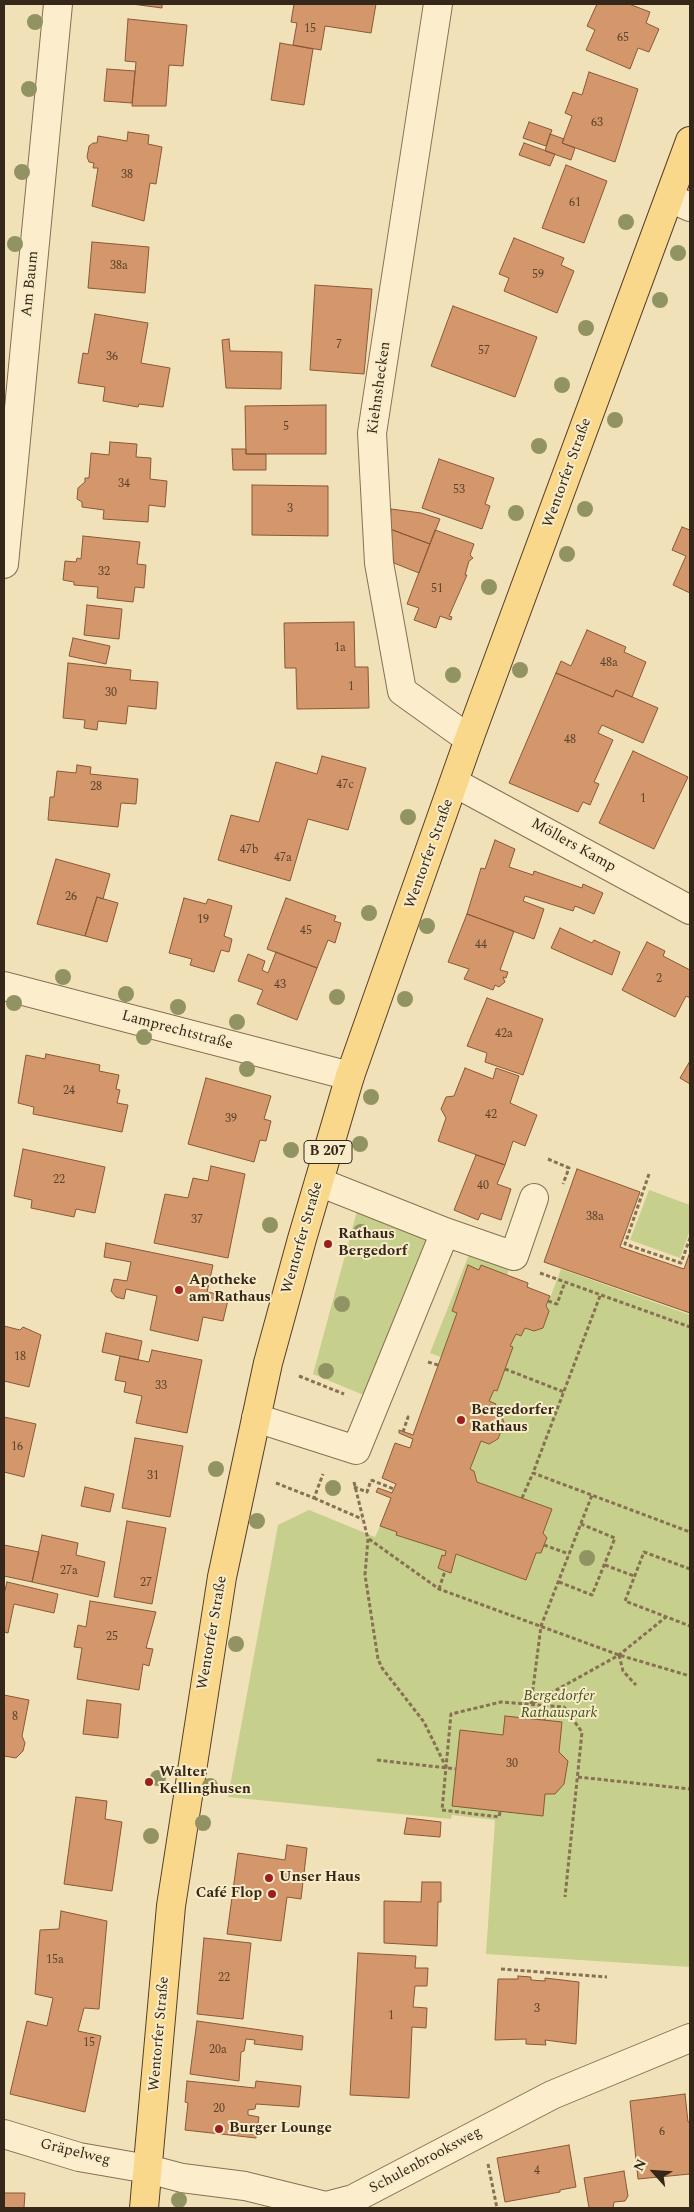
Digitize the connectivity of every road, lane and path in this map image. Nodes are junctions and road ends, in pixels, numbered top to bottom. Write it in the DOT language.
graph roads {
  1 [pos="58,4"];
  2 [pos="438,4"];
  3 [pos="690,140"];
  4 [pos="680,202"];
  5 [pos="14,356"];
  6 [pos="4,564"];
  7 [pos="469,739"];
  8 [pos="456,782"];
  9 [pos="690,910"];
  10 [pos="4,986"];
  11 [pos="350,1076"];
  12 [pos="649,1174"];
  13 [pos="319,1182"];
  14 [pos="534,1198"];
  15 [pos="446,1232"];
  16 [pos="690,1238"];
  17 [pos="514,1256"];
  18 [pos="565,1282"];
  19 [pos="600,1296"];
  20 [pos="548,1301"];
  21 [pos="690,1327"];
  22 [pos="268,1363"];
  23 [pos="505,1369"];
  24 [pos="564,1392"];
  25 [pos="374,1406"];
  26 [pos="256,1418"];
  27 [pos="406,1422"];
  28 [pos="403,1432"];
  29 [pos="346,1446"];
  30 [pos="245,1471"];
  31 [pos="532,1472"];
  32 [pos="371,1480"];
  33 [pos="369,1484"];
  34 [pos="354,1487"];
  35 [pos="394,1489"];
  36 [pos="592,1495"];
  37 [pos="314,1498"];
  38 [pos="522,1498"];
  39 [pos="362,1519"];
  40 [pos="581,1524"];
  41 [pos="690,1532"];
  42 [pos="368,1539"];
  43 [pos="544,1545"];
  44 [pos="569,1554"];
  45 [pos="604,1565"];
  46 [pos="690,1569"];
  47 [pos="445,1571"];
  48 [pos="634,1576"];
  49 [pos="559,1582"];
  50 [pos="439,1589"];
  51 [pos="666,1617"];
  52 [pos="541,1626"];
  53 [pos="690,1626"];
  54 [pos="620,1655"];
  55 [pos="690,1676"];
  56 [pos="636,1685"];
  57 [pos="531,1704"];
  58 [pos="545,1705"];
  59 [pos="544,1720"];
  60 [pos="378,1760"];
  61 [pos="446,1768"];
  62 [pos="456,1769"];
  63 [pos="578,1777"];
  64 [pos="690,1789"];
  65 [pos="500,1812"];
  66 [pos="565,1897"];
  67 [pos="501,1969"];
  68 [pos="607,1977"];
  69 [pos="690,2038"];
  70 [pos="482,2132"];
  71 [pos="4,2134"];
  72 [pos="148,2168"];
  73 [pos="144,2208"];
  74 [pos="498,2208"];
  1 -- 5 [label="street, Am Baum"];
  2 -- 7 [label="street, Kiehnshecken"];
  3 -- 4 [label="main road, Wentorfer Straße / B 207"];
  4 -- 7 [label="main road, Wentorfer Straße / B 207"];
  5 -- 6 [label="street, Am Baum"];
  7 -- 8 [label="main road, Wentorfer Straße / B 207"];
  8 -- 9 [label="street, Möllers Kamp"];
  8 -- 11 [label="main road, Wentorfer Straße / B 207"];
  10 -- 11 [label="street, Lamprechtstraße"];
  11 -- 13 [label="main road, Wentorfer Straße / B 207"];
  12 -- 16 [label="path"];
  13 -- 15 [label="street"];
  13 -- 22 [label="main road, Wentorfer Straße / B 207"];
  14 -- 17 [label="street"];
  15 -- 17 [label="street"];
  15 -- 25 [label="street"];
  17 -- 18 [label="path"];
  18 -- 19 [label="path"];
  18 -- 20 [label="path"];
  19 -- 21 [label="path"];
  19 -- 24 [label="path"];
  22 -- 25 [label="path"];
  22 -- 26 [label="main road, Wentorfer Straße / B 207"];
  23 -- 24 [label="path"];
  24 -- 31 [label="path"];
  25 -- 29 [label="street"];
  26 -- 29 [label="street"];
  26 -- 30 [label="main road, Wentorfer Straße / B 207"];
  27 -- 28 [label="path"];
  29 -- 34 [label="path"];
  29 -- 37 [label="path"];
  30 -- 37 [label="path"];
  30 -- 72 [label="main road, Wentorfer Straße / B 207"];
  31 -- 36 [label="path"];
  31 -- 38 [label="path"];
  32 -- 35 [label="path"];
  33 -- 34 [label="path"];
  34 -- 39 [label="path"];
  36 -- 40 [label="path"];
  36 -- 41 [label="path"];
  37 -- 39 [label="path"];
  39 -- 42 [label="path"];
  40 -- 44 [label="path"];
  40 -- 45 [label="path"];
  42 -- 50 [label="path"];
  42 -- 61 [label="path"];
  43 -- 44 [label="path"];
  44 -- 49 [label="path"];
  45 -- 48 [label="path"];
  45 -- 49 [label="path"];
  46 -- 48 [label="path"];
  47 -- 50 [label="path"];
  48 -- 51 [label="path"];
  49 -- 52 [label="path"];
  50 -- 52 [label="path"];
  51 -- 53 [label="path"];
  51 -- 54 [label="path"];
  52 -- 54 [label="path"];
  52 -- 57 [label="path"];
  54 -- 55 [label="path"];
  54 -- 56 [label="path"];
  54 -- 57 [label="path"];
  57 -- 58 [label="path"];
  57 -- 61 [label="path"];
  58 -- 59 [label="path"];
  58 -- 63 [label="path"];
  60 -- 61 [label="path"];
  61 -- 62 [label="path"];
  61 -- 65 [label="path"];
  63 -- 64 [label="path"];
  63 -- 66 [label="path"];
  67 -- 68 [label="path"];
  69 -- 70 [label="street, Schulenbrooksweg"];
  70 -- 72 [label="street, Schulenbrooksweg"];
  70 -- 74 [label="path"];
  71 -- 72 [label="street, Gräpelweg"];
  72 -- 73 [label="main road, Wentorfer Straße / B 207"];
}
